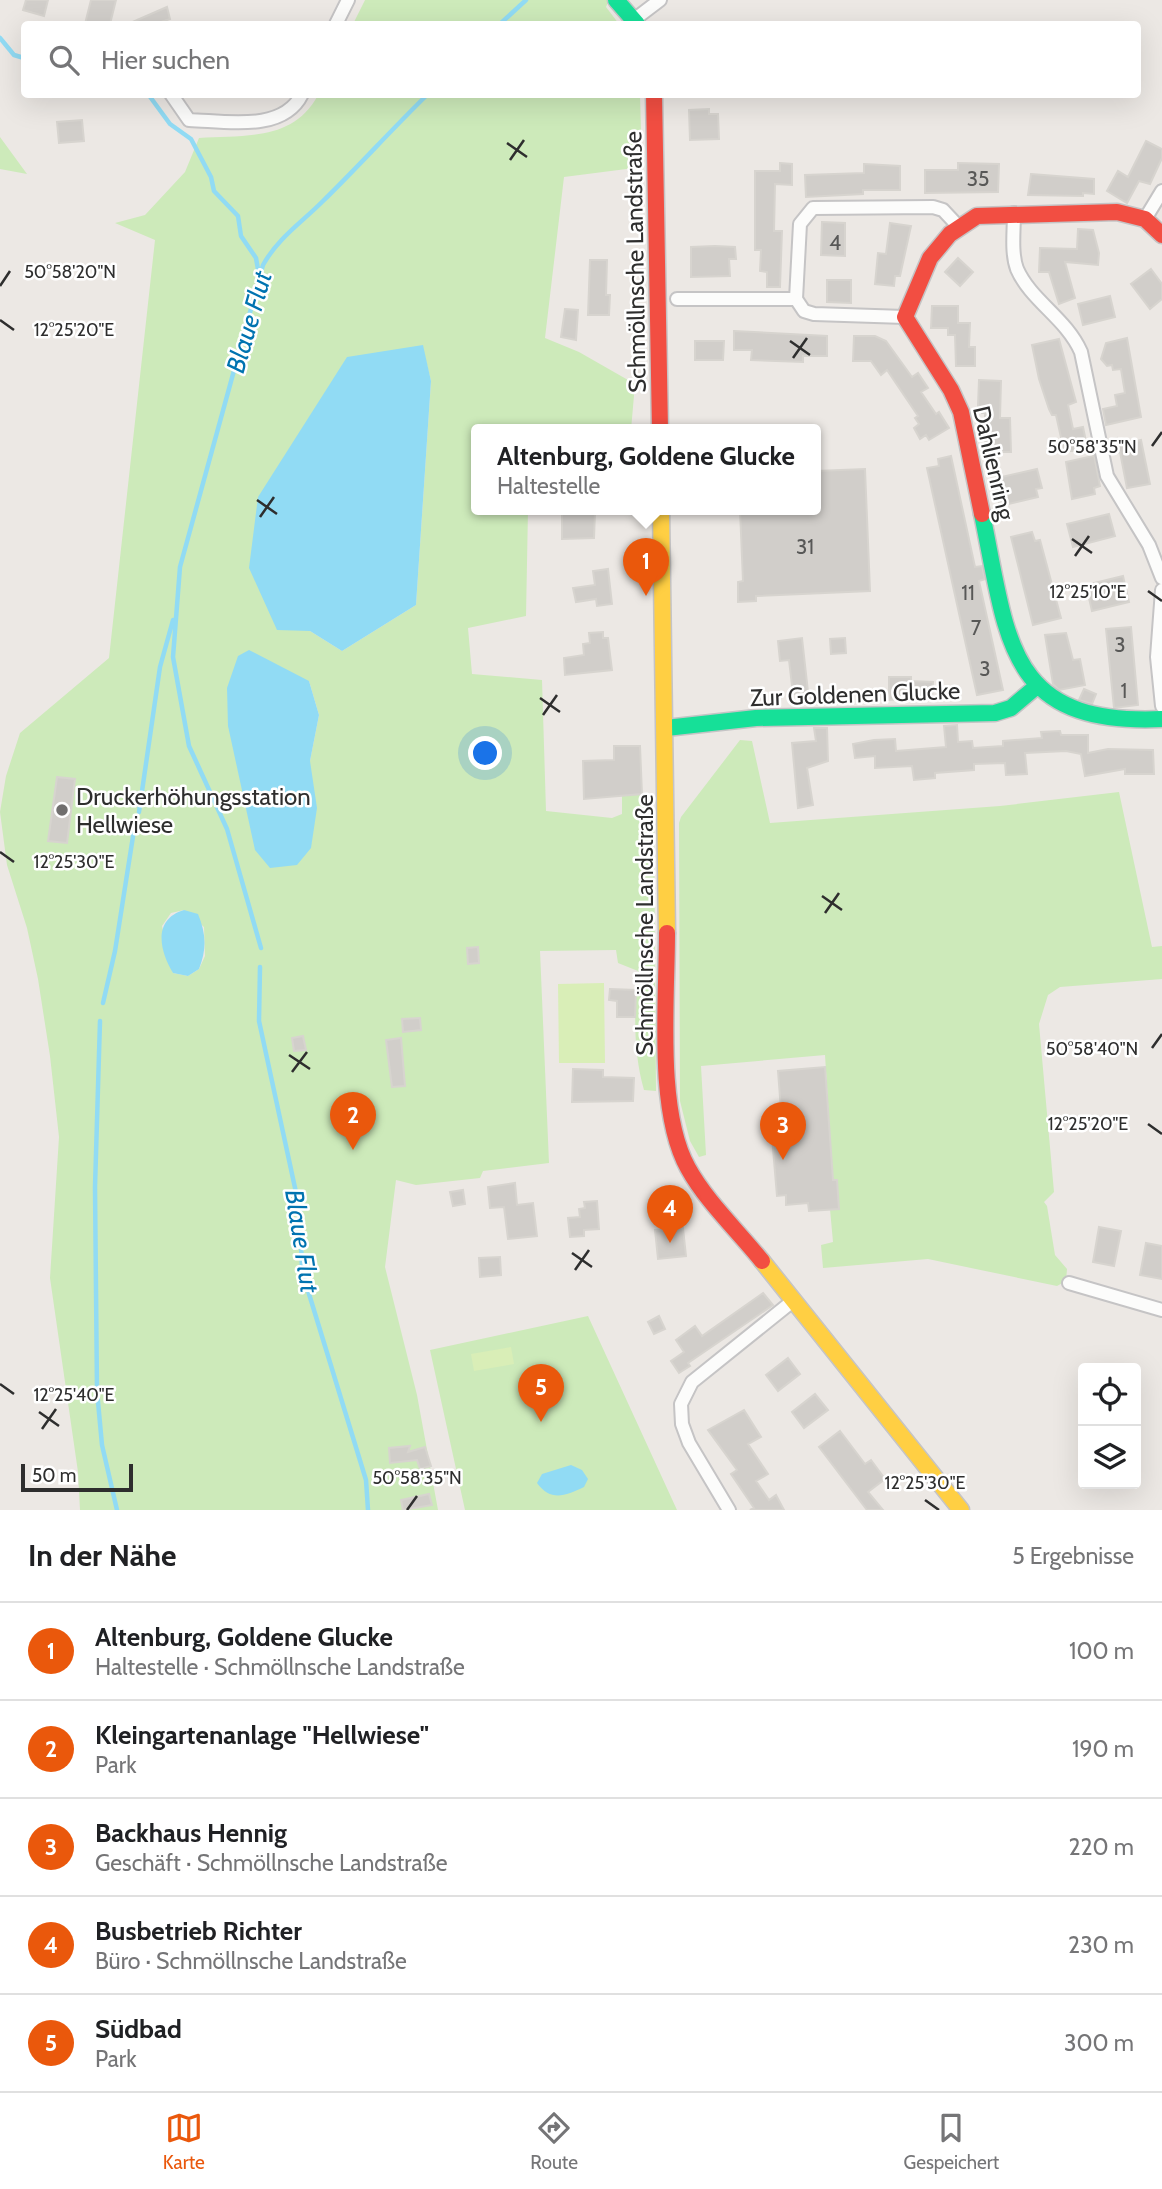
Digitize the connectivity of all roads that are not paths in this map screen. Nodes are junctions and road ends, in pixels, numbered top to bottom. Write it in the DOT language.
graph roads {
  1 [pos="348,0"];
  2 [pos="616,0"];
  3 [pos="660,0"];
  4 [pos="338,21"];
  5 [pos="635,21"];
  6 [pos="637,21"];
  7 [pos="174,98"];
  8 [pos="300,98"];
  9 [pos="654,98"];
  10 [pos="1162,191"];
  11 [pos="1014,213"];
  12 [pos="1145,219"];
  13 [pos="958,226"];
  14 [pos="1162,235"];
  15 [pos="677,299"];
  16 [pos="796,299"];
  17 [pos="905,317"];
  18 [pos="660,424"];
  19 [pos="661,515"];
  20 [pos="1162,578"];
  21 [pos="1162,590"];
  22 [pos="1037,686"];
  23 [pos="1162,706"];
  24 [pos="1162,719"];
  25 [pos="666,728"];
  26 [pos="1069,1283"];
  27 [pos="794,1300"];
  28 [pos="1162,1310"];
  29 [pos="729,1510"];
  30 [pos="961,1510"];
  1 -- 4 [label="street"];
  2 -- 5 [label="main road"];
  3 -- 6 [label="street"];
  7 -- 8 [label="street"];
  9 -- 18 [label="main road, Schmöllnsche Landstraße"];
  10 -- 12 [label="street"];
  11 -- 12 [label="main road"];
  11 -- 13 [label="main road"];
  11 -- 20 [label="street"];
  12 -- 14 [label="main road"];
  13 -- 16 [label="street"];
  13 -- 17 [label="main road"];
  15 -- 16 [label="street"];
  16 -- 17 [label="street"];
  17 -- 22 [label="main road, Dahlienring"];
  19 -- 25 [label="main road, Schmöllnsche Landstraße"];
  21 -- 23 [label="street"];
  22 -- 24 [label="main road, Dahlienring"];
  22 -- 25 [label="main road, Zur Goldenen Glucke"];
  25 -- 27 [label="main road, Schmöllnsche Landstraße"];
  26 -- 28 [label="street"];
  27 -- 29 [label="street"];
  27 -- 30 [label="main road, Schmöllnsche Landstraße"];
}
